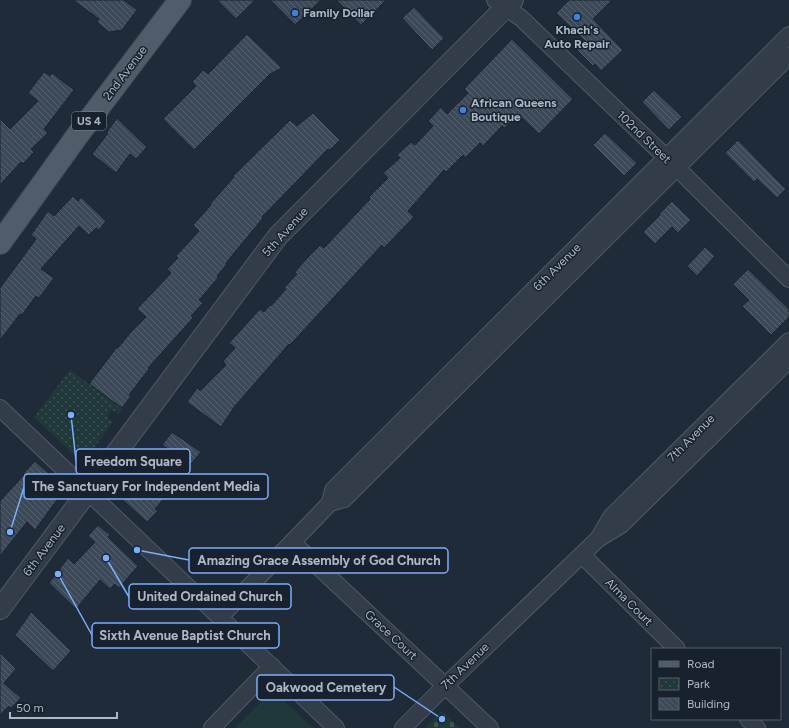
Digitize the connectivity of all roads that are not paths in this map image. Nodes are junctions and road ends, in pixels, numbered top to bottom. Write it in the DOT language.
graph roads {
  1 [pos="180,0"];
  2 [pos="505,2"];
  3 [pos="789,35"];
  4 [pos="789,56"];
  5 [pos="671,163"];
  6 [pos="0,243"];
  7 [pos="789,279"];
  8 [pos="789,341"];
  9 [pos="789,360"];
  10 [pos="0,408"];
  11 [pos="88,491"];
  12 [pos="598,539"];
  13 [pos="292,542"];
  14 [pos="582,555"];
  15 [pos="0,609"];
  16 [pos="220,617"];
  17 [pos="676,648"];
  18 [pos="272,666"];
  19 [pos="445,686"];
  20 [pos="749,720"];
  21 [pos="212,728"];
  22 [pos="336,728"];
  23 [pos="403,728"];
  24 [pos="490,728"];
  25 [pos="757,728"];
  1 -- 6 [label="main road, 2nd Avenue / US 4"];
  2 -- 5 [label="street, 102nd Street"];
  2 -- 11 [label="street, 5th Avenue"];
  3 -- 5 [label="street, 6th Avenue"];
  4 -- 5 [label="street, 6th Avenue"];
  5 -- 7 [label="street, 102nd Street"];
  5 -- 13 [label="street, 6th Avenue"];
  8 -- 12 [label="street, 7th Avenue"];
  9 -- 12 [label="street, 7th Avenue"];
  10 -- 11 [label="street"];
  11 -- 15 [label="street, 6th Avenue"];
  11 -- 16 [label="street"];
  12 -- 14 [label="street, 7th Avenue"];
  13 -- 16 [label="street, 6th Avenue"];
  13 -- 19 [label="street, Grace Court"];
  14 -- 17 [label="street, Alma Court"];
  14 -- 19 [label="street, 7th Avenue"];
  16 -- 18 [label="street"];
  18 -- 21 [label="street"];
  18 -- 22 [label="street"];
  19 -- 23 [label="street, 7th Avenue"];
  19 -- 24 [label="street, Grace Court"];
  20 -- 25 [label="street"];
}
